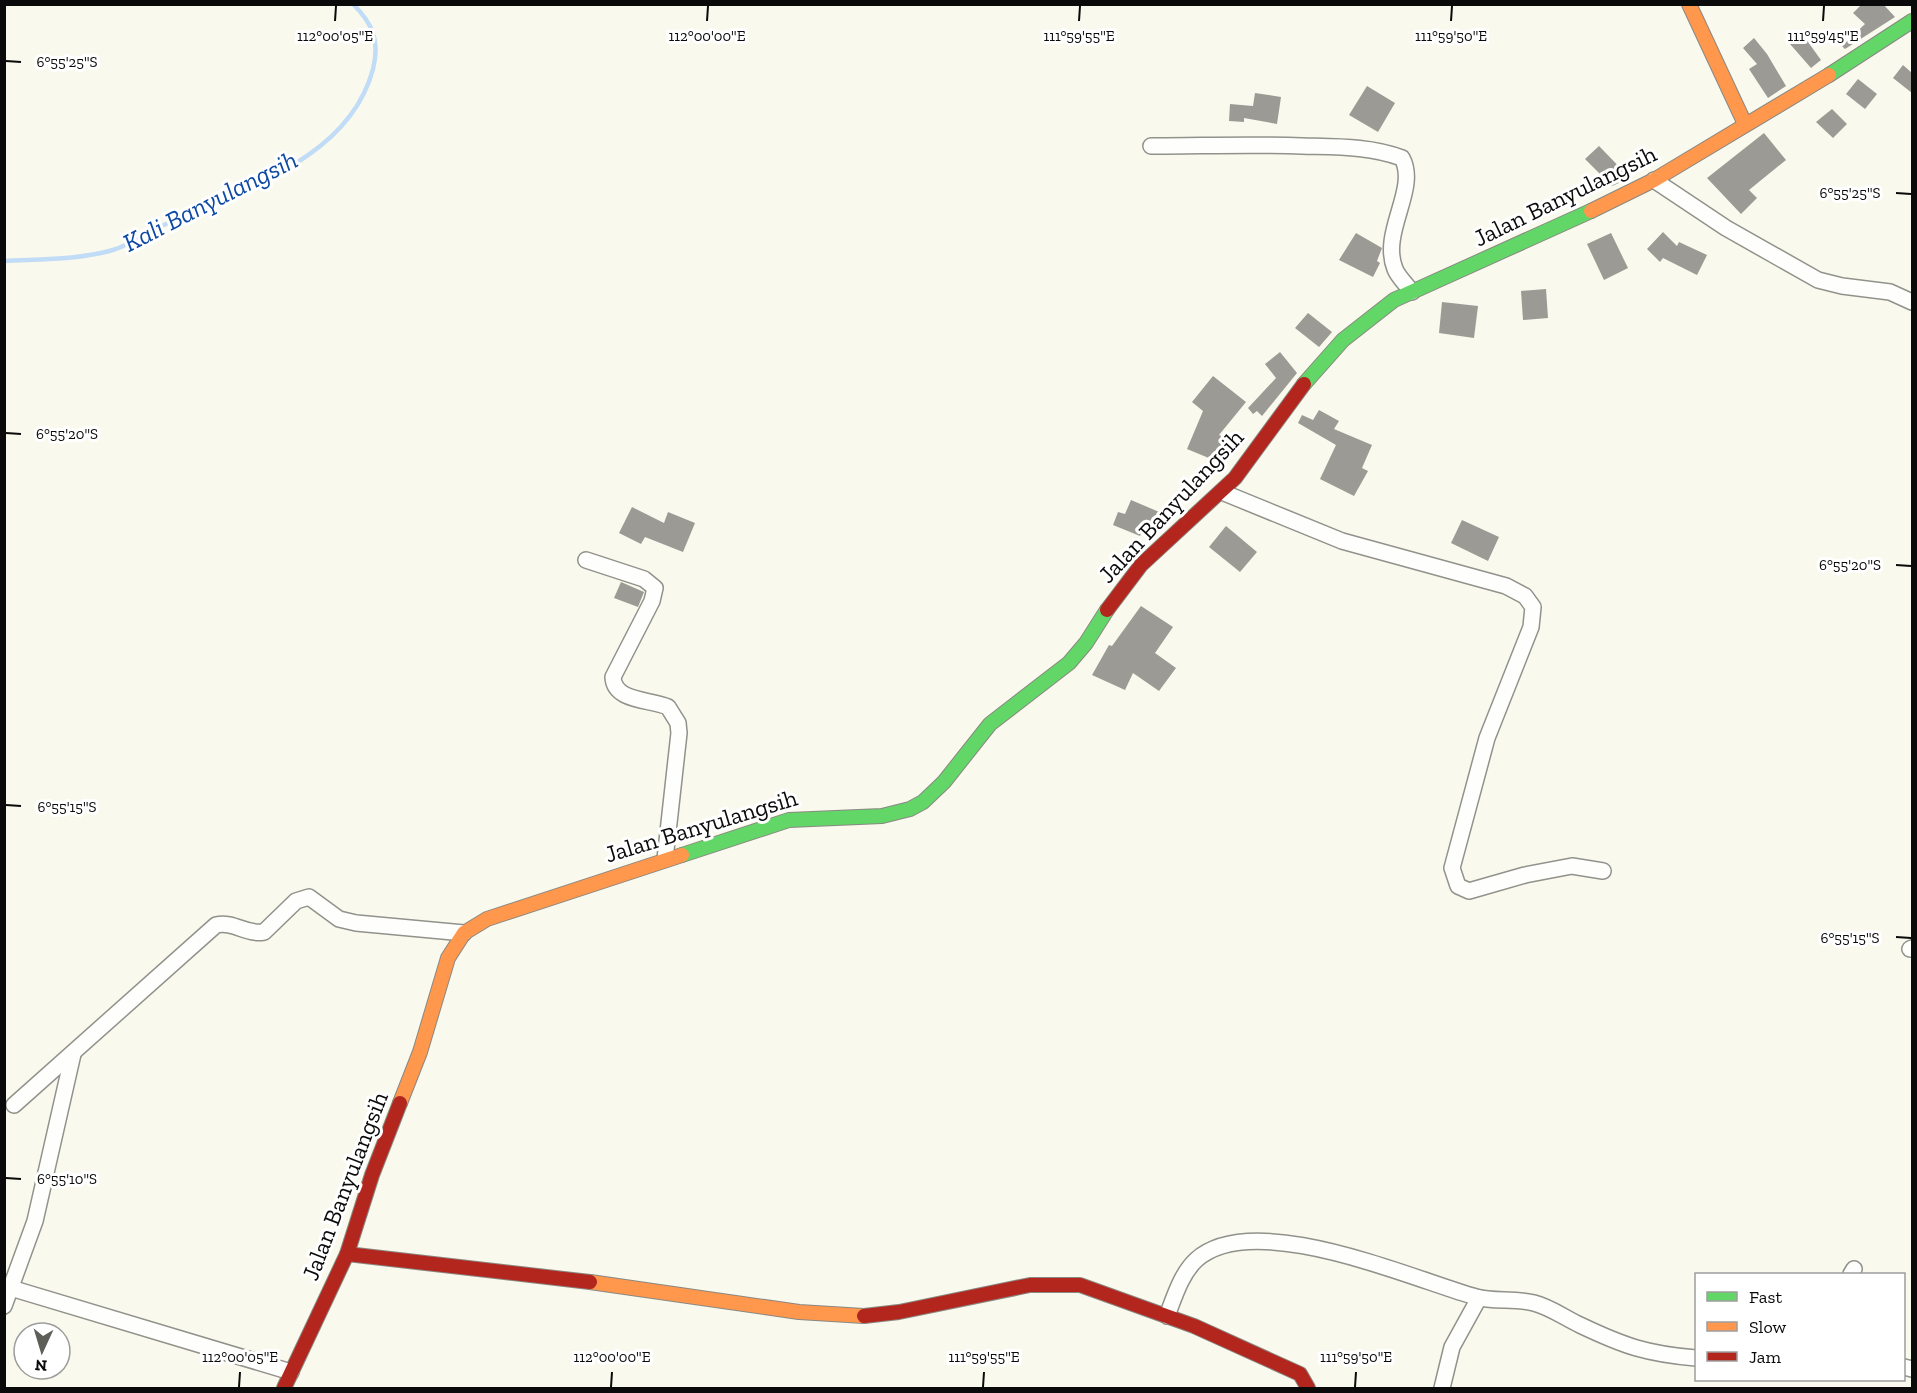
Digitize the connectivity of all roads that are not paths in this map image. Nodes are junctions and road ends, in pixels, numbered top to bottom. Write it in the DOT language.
graph roads {
  1 [pos="1689,4"];
  2 [pos="1912,21"];
  3 [pos="1745,124"];
  4 [pos="1151,146"];
  5 [pos="1654,180"];
  6 [pos="1412,292"];
  7 [pos="1912,302"];
  8 [pos="1222,492"];
  9 [pos="586,560"];
  10 [pos="665,859"];
  11 [pos="1603,872"];
  12 [pos="464,933"];
  13 [pos="73,1054"];
  14 [pos="14,1105"];
  15 [pos="347,1254"];
  16 [pos="8,1288"];
  17 [pos="1479,1298"];
  18 [pos="4,1306"];
  19 [pos="1167,1316"];
  20 [pos="1695,1358"];
  21 [pos="291,1372"];
  22 [pos="284,1389"];
  23 [pos="1308,1389"];
  24 [pos="1442,1389"];
  1 -- 3 [label="street"];
  2 -- 3 [label="street, Jalan Banyulangsih"];
  3 -- 5 [label="street, Jalan Banyulangsih"];
  4 -- 6 [label="street"];
  5 -- 6 [label="street, Jalan Banyulangsih"];
  5 -- 7 [label="street"];
  6 -- 8 [label="street, Jalan Banyulangsih"];
  8 -- 10 [label="street, Jalan Banyulangsih"];
  8 -- 11 [label="street"];
  9 -- 10 [label="street"];
  10 -- 12 [label="street, Jalan Banyulangsih"];
  12 -- 13 [label="street"];
  12 -- 15 [label="street, Jalan Banyulangsih"];
  13 -- 14 [label="street"];
  13 -- 16 [label="street"];
  15 -- 19 [label="street"];
  15 -- 21 [label="street, Jalan Banyulangsih"];
  16 -- 18 [label="street"];
  16 -- 21 [label="street"];
  17 -- 19 [label="street"];
  17 -- 20 [label="street"];
  17 -- 24 [label="street"];
  19 -- 23 [label="street"];
  21 -- 22 [label="street, Jalan Banyulangsih"];
}
